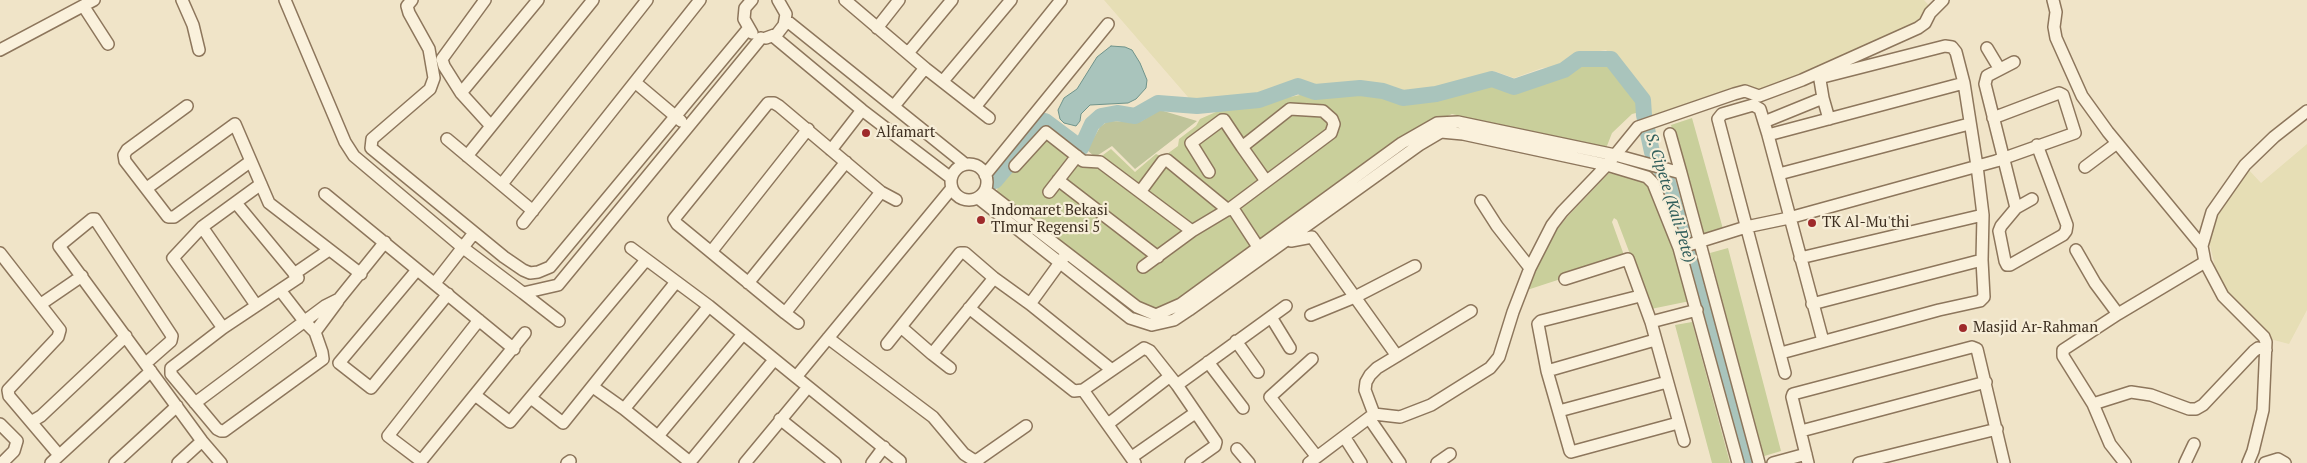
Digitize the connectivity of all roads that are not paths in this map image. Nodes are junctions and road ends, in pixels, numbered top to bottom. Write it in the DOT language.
graph roads {
  1 [pos="94,0"];
  2 [pos="182,0"];
  3 [pos="285,0"];
  4 [pos="412,0"];
  5 [pos="485,0"];
  6 [pos="538,0"];
  7 [pos="593,0"];
  8 [pos="647,0"];
  9 [pos="700,0"];
  10 [pos="752,0"];
  11 [pos="778,0"];
  12 [pos="846,0"];
  13 [pos="899,0"];
  14 [pos="952,0"];
  15 [pos="1011,0"];
  16 [pos="1061,0"];
  17 [pos="2053,0"];
  18 [pos="1939,4"];
  19 [pos="84,7"];
  20 [pos="786,20"];
  21 [pos="1108,24"];
  22 [pos="877,28"];
  23 [pos="748,29"];
  24 [pos="767,37"];
  25 [pos="108,44"];
  26 [pos="1987,48"];
  27 [pos="0,50"];
  28 [pos="198,50"];
  29 [pos="908,53"];
  30 [pos="2014,62"];
  31 [pos="926,68"];
  32 [pos="1999,68"];
  33 [pos="943,81"];
  34 [pos="636,83"];
  35 [pos="1964,83"];
  36 [pos="462,93"];
  37 [pos="1823,98"];
  38 [pos="187,106"];
  39 [pos="894,106"];
  40 [pos="975,107"];
  41 [pos="862,110"];
  42 [pos="2307,111"];
  43 [pos="989,118"];
  44 [pos="1992,118"];
  45 [pos="1829,119"];
  46 [pos="682,122"];
  47 [pos="1764,122"];
  48 [pos="1969,124"];
  49 [pos="491,126"];
  50 [pos="808,129"];
  51 [pos="1670,134"];
  52 [pos="1768,135"];
  53 [pos="447,139"];
  54 [pos="1416,141"];
  55 [pos="2117,143"];
  56 [pos="2037,145"];
  57 [pos="1242,147"];
  58 [pos="831,150"];
  59 [pos="1615,155"];
  60 [pos="467,156"];
  61 [pos="1077,156"];
  62 [pos="2000,160"];
  63 [pos="251,161"];
  64 [pos="846,162"];
  65 [pos="965,164"];
  66 [pos="1607,165"];
  67 [pos="1980,165"];
  68 [pos="1015,166"];
  69 [pos="2085,167"];
  70 [pos="1209,172"];
  71 [pos="1675,172"];
  72 [pos="1779,174"];
  73 [pos="985,175"];
  74 [pos="1058,180"];
  75 [pos="1266,180"];
  76 [pos="952,183"];
  77 [pos="261,184"];
  78 [pos="502,184"];
  79 [pos="148,188"];
  80 [pos="881,192"];
  81 [pos="1049,192"];
  82 [pos="1140,192"];
  83 [pos="326,194"];
  84 [pos="981,194"];
  85 [pos="2032,199"];
  86 [pos="896,200"];
  87 [pos="1481,201"];
  88 [pos="236,202"];
  89 [pos="1230,208"];
  90 [pos="2016,208"];
  91 [pos="533,211"];
  92 [pos="1983,216"];
  93 [pos="1789,218"];
  94 [pos="523,223"];
  95 [pos="202,227"];
  96 [pos="1746,227"];
  97 [pos="1192,231"];
  98 [pos="468,240"];
  99 [pos="385,242"];
  100 [pos="1284,243"];
  101 [pos="1689,246"];
  102 [pos="2202,246"];
  103 [pos="631,248"];
  104 [pos="329,250"];
  105 [pos="2076,250"];
  106 [pos="711,252"];
  107 [pos="1261,252"];
  108 [pos="0,253"];
  109 [pos="1158,257"];
  110 [pos="1800,258"];
  111 [pos="1063,259"];
  112 [pos="646,260"];
  113 [pos="1982,260"];
  114 [pos="2205,262"];
  115 [pos="1415,266"];
  116 [pos="1143,267"];
  117 [pos="1530,268"];
  118 [pos="417,270"];
  119 [pos="294,274"];
  120 [pos="361,274"];
  121 [pos="82,276"];
  122 [pos="994,278"];
  123 [pos="1565,279"];
  124 [pos="676,282"];
  125 [pos="435,283"];
  126 [pos="748,283"];
  127 [pos="558,285"];
  128 [pos="280,290"];
  129 [pos="523,293"];
  130 [pos="448,294"];
  131 [pos="1640,296"];
  132 [pos="1355,297"];
  133 [pos="339,299"];
  134 [pos="42,304"];
  135 [pos="1030,304"];
  136 [pos="1812,304"];
  137 [pos="256,305"];
  138 [pos="709,306"];
  139 [pos="1286,306"];
  140 [pos="540,307"];
  141 [pos="969,308"];
  142 [pos="1697,310"];
  143 [pos="1471,311"];
  144 [pos="785,313"];
  145 [pos="2118,314"];
  146 [pos="1311,315"];
  147 [pos="1270,317"];
  148 [pos="479,320"];
  149 [pos="304,321"];
  150 [pos="559,321"];
  151 [pos="1651,322"];
  152 [pos="798,324"];
  153 [pos="901,327"];
  154 [pos="223,328"];
  155 [pos="314,332"];
  156 [pos="525,333"];
  157 [pos="743,334"];
  158 [pos="126,336"];
  159 [pos="828,338"];
  160 [pos="1655,340"];
  161 [pos="1236,341"];
  162 [pos="1823,341"];
  163 [pos="887,344"];
  164 [pos="1290,348"];
  165 [pos="514,349"];
  166 [pos="2266,350"];
  167 [pos="1781,353"];
  168 [pos="932,354"];
  169 [pos="1397,356"];
  170 [pos="1312,359"];
  171 [pos="774,360"];
  172 [pos="1208,362"];
  173 [pos="148,367"];
  174 [pos="950,368"];
  175 [pos="1112,370"];
  176 [pos="1548,371"];
  177 [pos="1258,372"];
  178 [pos="1786,373"];
  179 [pos="796,377"];
  180 [pos="1173,381"];
  181 [pos="1667,382"];
  182 [pos="1986,382"];
  183 [pos="593,387"];
  184 [pos="808,387"];
  185 [pos="1083,390"];
  186 [pos="475,395"];
  187 [pos="531,398"];
  188 [pos="195,403"];
  189 [pos="2093,404"];
  190 [pos="177,406"];
  191 [pos="1243,408"];
  192 [pos="624,410"];
  193 [pos="1559,411"];
  194 [pos="1195,413"];
  195 [pos="1371,416"];
  196 [pos="36,419"];
  197 [pos="780,419"];
  198 [pos="1678,423"];
  199 [pos="0,424"];
  200 [pos="1108,424"];
  201 [pos="1026,426"];
  202 [pos="1997,429"];
  203 [pos="1801,430"];
  204 [pos="658,436"];
  205 [pos="1345,438"];
  206 [pos="202,441"];
  207 [pos="1684,441"];
  208 [pos="2194,444"];
  209 [pos="884,447"];
  210 [pos="1236,449"];
  211 [pos="1450,454"];
  212 [pos="55,459"];
  213 [pos="1807,459"];
  214 [pos="1134,460"];
  215 [pos="1313,460"];
  216 [pos="900,461"];
  217 [pos="975,462"];
  218 [pos="2,463"];
  219 [pos="115,463"];
  220 [pos="178,463"];
  221 [pos="221,463"];
  222 [pos="690,463"];
  223 [pos="745,463"];
  224 [pos="835,463"];
  225 [pos="872,463"];
  226 [pos="1191,463"];
  227 [pos="1249,463"];
  228 [pos="1361,463"];
  229 [pos="1400,463"];
  230 [pos="1437,463"];
  231 [pos="1738,463"];
  232 [pos="1759,463"];
  233 [pos="1772,463"];
  234 [pos="1859,463"];
  235 [pos="2004,463"];
  236 [pos="2125,463"];
  237 [pos="2185,463"];
  238 [pos="2248,463"];
  239 [pos="2265,463"];
  240 [pos="2285,463"];
  1 -- 19 [label="street"];
  2 -- 28 [label="street"];
  3 -- 98 [label="street"];
  4 -- 98 [label="street"];
  5 -- 36 [label="street"];
  6 -- 36 [label="street"];
  7 -- 49 [label="street"];
  8 -- 78 [label="street"];
  9 -- 34 [label="street"];
  10 -- 23 [label="street"];
  11 -- 20 [label="street"];
  12 -- 22 [label="street"];
  13 -- 22 [label="street"];
  14 -- 29 [label="street"];
  15 -- 33 [label="street"];
  16 -- 40 [label="street"];
  17 -- 55 [label="street"];
  18 -- 59 [label="street"];
  19 -- 25 [label="street"];
  19 -- 27 [label="street"];
  20 -- 24 [label="street"];
  20 -- 39 [label="street"];
  21 -- 73 [label="street"];
  22 -- 29 [label="street"];
  23 -- 24 [label="street"];
  23 -- 46 [label="street"];
  24 -- 41 [label="street"];
  24 -- 46 [label="street"];
  26 -- 32 [label="street"];
  29 -- 31 [label="street"];
  30 -- 32 [label="street"];
  31 -- 33 [label="street"];
  31 -- 39 [label="street"];
  32 -- 44 [label="street"];
  33 -- 40 [label="street"];
  34 -- 46 [label="street"];
  34 -- 91 [label="street"];
  35 -- 37 [label="street"];
  35 -- 45 [label="street"];
  35 -- 48 [label="street"];
  36 -- 49 [label="street"];
  37 -- 45 [label="street"];
  37 -- 47 [label="street"];
  38 -- 79 [label="street"];
  39 -- 65 [label="street"];
  40 -- 43 [label="street"];
  41 -- 58 [label="street"];
  41 -- 76 [label="street"];
  42 -- 102 [label="street"];
  44 -- 56 [label="street"];
  44 -- 62 [label="street"];
  45 -- 52 [label="street"];
  46 -- 98 [label="street"];
  46 -- 127 [label="street"];
  47 -- 52 [label="street"];
  47 -- 96 [label="street"];
  48 -- 67 [label="street"];
  48 -- 72 [label="street"];
  49 -- 60 [label="street"];
  50 -- 58 [label="street"];
  50 -- 106 [label="street"];
  50 -- 106 [label="street"];
  51 -- 71 [label="street"];
  52 -- 72 [label="street"];
  53 -- 60 [label="street"];
  54 -- 59 [label="street"];
  54 -- 66 [label="street"];
  54 -- 100 [label="street"];
  54 -- 107 [label="street"];
  55 -- 69 [label="street"];
  55 -- 102 [label="street"];
  56 -- 62 [label="street"];
  56 -- 90 [label="street"];
  57 -- 70 [label="street"];
  57 -- 75 [label="street"];
  57 -- 75 [label="street"];
  58 -- 64 [label="street"];
  59 -- 66 [label="street"];
  59 -- 71 [label="street"];
  60 -- 78 [label="street"];
  61 -- 68 [label="street"];
  61 -- 74 [label="street"];
  61 -- 82 [label="street"];
  62 -- 67 [label="street"];
  62 -- 90 [label="street"];
  63 -- 77 [label="street"];
  63 -- 79 [label="street"];
  63 -- 79 [label="street"];
  64 -- 80 [label="street"];
  64 -- 126 [label="street"];
  65 -- 73 [label="street"];
  65 -- 76 [label="street"];
  66 -- 101 [label="street"];
  66 -- 117 [label="street"];
  67 -- 92 [label="street"];
  67 -- 93 [label="street"];
  71 -- 101 [label="street"];
  72 -- 93 [label="street"];
  73 -- 84 [label="street"];
  74 -- 81 [label="street"];
  74 -- 109 [label="street"];
  75 -- 89 [label="street"];
  76 -- 84 [label="street"];
  76 -- 159 [label="street"];
  77 -- 88 [label="street"];
  77 -- 104 [label="street"];
  78 -- 91 [label="street"];
  80 -- 86 [label="street"];
  80 -- 144 [label="street"];
  82 -- 89 [label="street"];
  82 -- 97 [label="street"];
  83 -- 99 [label="street"];
  84 -- 111 [label="street"];
  85 -- 90 [label="street"];
  87 -- 117 [label="street"];
  88 -- 95 [label="street"];
  88 -- 119 [label="street"];
  89 -- 97 [label="street"];
  89 -- 107 [label="street"];
  91 -- 94 [label="street"];
  92 -- 110 [label="street"];
  92 -- 113 [label="street"];
  93 -- 96 [label="street"];
  93 -- 110 [label="street"];
  95 -- 137 [label="street"];
  95 -- 154 [label="street"];
  96 -- 101 [label="street"];
  96 -- 167 [label="street"];
  97 -- 109 [label="street"];
  98 -- 125 [label="street"];
  98 -- 129 [label="street"];
  99 -- 118 [label="street"];
  99 -- 120 [label="street"];
  100 -- 107 [label="street"];
  100 -- 132 [label="street"];
  101 -- 142 [label="street"];
  101 -- 232 [label="street"];
  102 -- 114 [label="street"];
  103 -- 112 [label="street"];
  104 -- 119 [label="street"];
  104 -- 120 [label="street"];
  105 -- 145 [label="street"];
  106 -- 126 [label="street"];
  107 -- 111 [label="street"];
  108 -- 134 [label="street"];
  109 -- 116 [label="street"];
  110 -- 136 [label="street"];
  111 -- 135 [label="street"];
  112 -- 124 [label="street"];
  112 -- 187 [label="street"];
  113 -- 136 [label="street"];
  113 -- 162 [label="street"];
  114 -- 145 [label="street"];
  114 -- 166 [label="street"];
  115 -- 132 [label="street"];
  117 -- 195 [label="street"];
  118 -- 125 [label="street"];
  118 -- 130 [label="street"];
  119 -- 128 [label="street"];
  120 -- 133 [label="street"];
  121 -- 134 [label="street"];
  121 -- 158 [label="street"];
  121 -- 173 [label="street"];
  122 -- 135 [label="street"];
  122 -- 141 [label="street"];
  122 -- 153 [label="street"];
  123 -- 131 [label="street"];
  124 -- 138 [label="street"];
  124 -- 183 [label="street"];
  125 -- 130 [label="street"];
  126 -- 144 [label="street"];
  127 -- 129 [label="street"];
  127 -- 140 [label="street"];
  128 -- 137 [label="street"];
  128 -- 149 [label="street"];
  129 -- 140 [label="street"];
  130 -- 148 [label="street"];
  131 -- 151 [label="street"];
  131 -- 176 [label="street"];
  132 -- 146 [label="street"];
  132 -- 169 [label="street"];
  133 -- 149 [label="street"];
  133 -- 155 [label="street"];
  134 -- 196 [label="street"];
  135 -- 175 [label="street"];
  136 -- 162 [label="street"];
  137 -- 154 [label="street"];
  138 -- 157 [label="street"];
  138 -- 192 [label="street"];
  139 -- 147 [label="street"];
  140 -- 150 [label="street"];
  141 -- 168 [label="street"];
  141 -- 185 [label="street"];
  142 -- 151 [label="street"];
  142 -- 231 [label="street"];
  143 -- 169 [label="street"];
  144 -- 152 [label="street"];
  145 -- 189 [label="street"];
  147 -- 161 [label="street"];
  147 -- 164 [label="street"];
  148 -- 165 [label="street"];
  148 -- 186 [label="street"];
  149 -- 155 [label="street"];
  149 -- 188 [label="street"];
  151 -- 160 [label="street"];
  153 -- 163 [label="street"];
  153 -- 168 [label="street"];
  154 -- 188 [label="street"];
  155 -- 188 [label="street"];
  156 -- 165 [label="street"];
  157 -- 171 [label="street"];
  157 -- 204 [label="street"];
  158 -- 173 [label="street"];
  158 -- 196 [label="street"];
  159 -- 179 [label="street"];
  159 -- 217 [label="street"];
  160 -- 176 [label="street"];
  160 -- 181 [label="street"];
  161 -- 172 [label="street"];
  161 -- 177 [label="street"];
  162 -- 167 [label="street"];
  165 -- 186 [label="street"];
  166 -- 189 [label="street"];
  166 -- 238 [label="street"];
  167 -- 178 [label="street"];
  168 -- 174 [label="street"];
  169 -- 195 [label="street"];
  170 -- 215 [label="street"];
  171 -- 179 [label="street"];
  171 -- 222 [label="street"];
  172 -- 180 [label="street"];
  172 -- 191 [label="street"];
  173 -- 190 [label="street"];
  173 -- 212 [label="street"];
  175 -- 180 [label="street"];
  175 -- 185 [label="street"];
  176 -- 193 [label="street"];
  179 -- 184 [label="street"];
  180 -- 194 [label="street"];
  180 -- 200 [label="street"];
  181 -- 193 [label="street"];
  181 -- 198 [label="street"];
  182 -- 202 [label="street"];
  182 -- 203 [label="street"];
  182 -- 203 [label="street"];
  183 -- 187 [label="street"];
  183 -- 192 [label="street"];
  184 -- 197 [label="street"];
  184 -- 209 [label="street"];
  185 -- 200 [label="street"];
  186 -- 187 [label="street"];
  189 -- 236 [label="street"];
  190 -- 206 [label="street"];
  190 -- 219 [label="street"];
  192 -- 204 [label="street"];
  193 -- 198 [label="street"];
  194 -- 214 [label="street"];
  194 -- 226 [label="street"];
  195 -- 205 [label="street"];
  195 -- 229 [label="street"];
  196 -- 212 [label="street"];
  197 -- 223 [label="street"];
  197 -- 224 [label="street"];
  198 -- 207 [label="street"];
  199 -- 218 [label="street"];
  200 -- 214 [label="street"];
  201 -- 217 [label="street"];
  202 -- 234 [label="street"];
  202 -- 235 [label="street"];
  203 -- 213 [label="street"];
  204 -- 222 [label="street"];
  205 -- 215 [label="street"];
  205 -- 228 [label="street"];
  206 -- 220 [label="street"];
  206 -- 221 [label="street"];
  208 -- 237 [label="street"];
  209 -- 216 [label="street"];
  209 -- 225 [label="street"];
  210 -- 227 [label="street"];
  211 -- 230 [label="street"];
  213 -- 233 [label="street"];
  239 -- 240 [label="street"];
}
